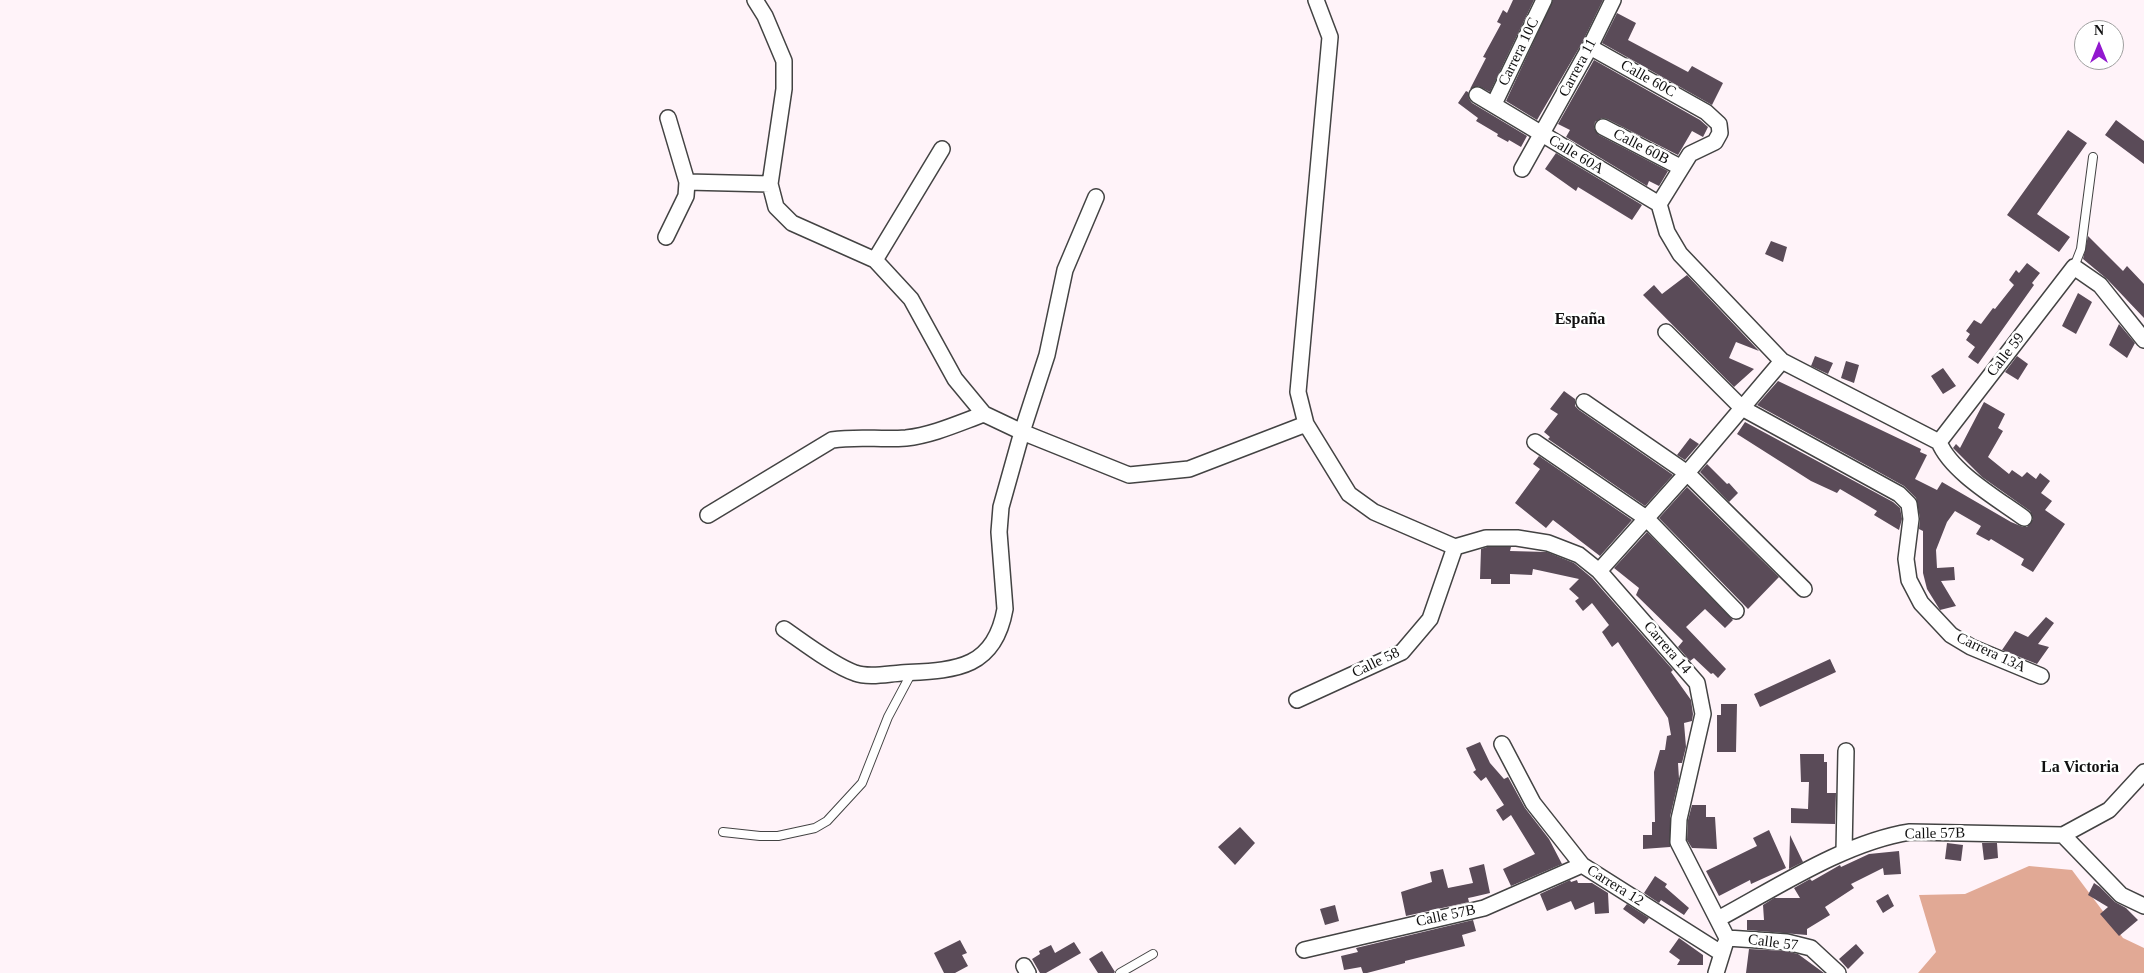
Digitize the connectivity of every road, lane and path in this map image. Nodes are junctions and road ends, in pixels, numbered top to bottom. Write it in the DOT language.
graph roads {
  1 [pos="755,0"];
  2 [pos="1316,0"];
  3 [pos="1544,0"];
  4 [pos="1612,0"];
  5 [pos="1590,47"];
  6 [pos="1477,95"];
  7 [pos="1494,104"];
  8 [pos="668,118"];
  9 [pos="1603,127"];
  10 [pos="1542,135"];
  11 [pos="942,149"];
  12 [pos="2093,157"];
  13 [pos="1680,166"];
  14 [pos="1522,170"];
  15 [pos="687,182"];
  16 [pos="770,184"];
  17 [pos="1096,196"];
  18 [pos="1658,204"];
  19 [pos="666,237"];
  20 [pos="875,260"];
  21 [pos="2074,267"];
  22 [pos="1666,332"];
  23 [pos="2144,340"];
  24 [pos="1782,361"];
  25 [pos="1584,402"];
  26 [pos="1742,408"];
  27 [pos="984,414"];
  28 [pos="1306,424"];
  29 [pos="1022,432"];
  30 [pos="1535,442"];
  31 [pos="1939,442"];
  32 [pos="1687,473"];
  33 [pos="708,515"];
  34 [pos="1646,518"];
  35 [pos="2024,518"];
  36 [pos="1455,547"];
  37 [pos="1599,571"];
  38 [pos="1804,589"];
  39 [pos="1736,611"];
  40 [pos="784,629"];
  41 [pos="912,672"];
  42 [pos="2041,676"];
  43 [pos="1297,700"];
  44 [pos="1502,744"];
  45 [pos="1846,751"];
  46 [pos="2144,772"];
  47 [pos="723,832"];
  48 [pos="2062,835"];
  49 [pos="1844,852"];
  50 [pos="1582,865"];
  51 [pos="2144,906"];
  52 [pos="1718,919"];
  53 [pos="1727,938"];
  54 [pos="1304,950"];
  55 [pos="1721,953"];
  56 [pos="1153,954"];
  57 [pos="1120,973"];
  58 [pos="1716,973"];
  59 [pos="1838,973"];
  1 -- 16 [label="street"];
  2 -- 28 [label="street"];
  3 -- 7 [label="street, Carrera 10C"];
  4 -- 5 [label="street, Carrera 11"];
  5 -- 10 [label="street, Carrera 11"];
  5 -- 13 [label="street, Calle 60C"];
  6 -- 7 [label="street, Calle 60A"];
  7 -- 10 [label="street, Calle 60A"];
  8 -- 15 [label="street"];
  9 -- 13 [label="street, Calle 60B"];
  10 -- 14 [label="street, Carrera 11"];
  10 -- 18 [label="street, Calle 60A"];
  11 -- 20 [label="street"];
  12 -- 21 [label="lane"];
  13 -- 18 [label="street"];
  15 -- 16 [label="street"];
  15 -- 19 [label="street"];
  16 -- 20 [label="street"];
  17 -- 29 [label="street"];
  18 -- 24 [label="street"];
  20 -- 27 [label="street"];
  21 -- 23 [label="street"];
  21 -- 31 [label="street, Calle 59"];
  22 -- 26 [label="street"];
  24 -- 26 [label="street"];
  24 -- 31 [label="street"];
  25 -- 32 [label="street"];
  26 -- 32 [label="street"];
  26 -- 42 [label="street, Carrera 13A"];
  27 -- 29 [label="street"];
  27 -- 33 [label="street"];
  28 -- 29 [label="street"];
  28 -- 36 [label="street"];
  29 -- 41 [label="street"];
  30 -- 34 [label="street"];
  31 -- 35 [label="street"];
  32 -- 34 [label="street"];
  32 -- 38 [label="street"];
  34 -- 37 [label="street"];
  34 -- 39 [label="street"];
  36 -- 37 [label="street, Carrera 14"];
  36 -- 43 [label="street, Calle 58"];
  37 -- 52 [label="street, Carrera 14"];
  40 -- 41 [label="street"];
  41 -- 47 [label="lane"];
  44 -- 50 [label="street, Carrera 12"];
  45 -- 49 [label="street"];
  46 -- 48 [label="street"];
  48 -- 49 [label="street, Calle 57B"];
  48 -- 51 [label="street"];
  49 -- 52 [label="street, Calle 57B"];
  50 -- 54 [label="street, Calle 57B"];
  50 -- 55 [label="street, Carrera 12"];
  52 -- 53 [label="street, Carrera 14"];
  53 -- 55 [label="street"];
  53 -- 59 [label="street, Calle 57"];
  55 -- 58 [label="street"];
  56 -- 57 [label="lane"];
}
